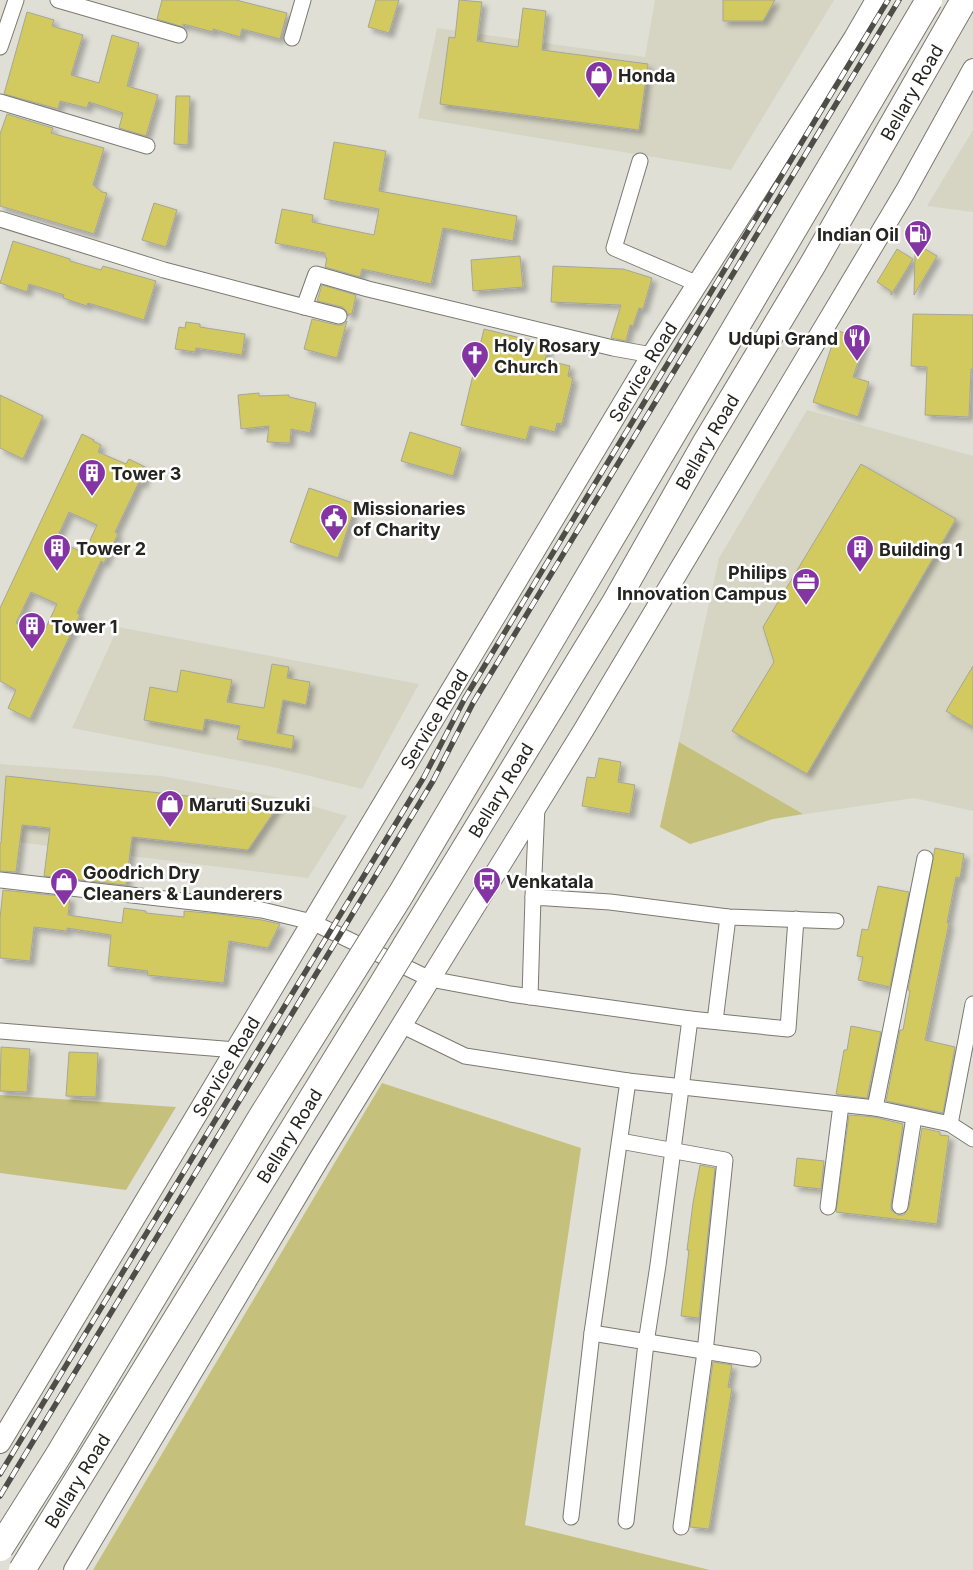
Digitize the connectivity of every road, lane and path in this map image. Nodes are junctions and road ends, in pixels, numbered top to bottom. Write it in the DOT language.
graph roads {
  1 [pos="16,0"];
  2 [pos="58,0"];
  3 [pos="303,0"];
  4 [pos="876,0"];
  5 [pos="928,0"];
  6 [pos="964,0"];
  7 [pos="179,35"];
  8 [pos="292,38"];
  9 [pos="0,47"];
  10 [pos="973,70"];
  11 [pos="0,102"];
  12 [pos="147,146"];
  13 [pos="640,161"];
  14 [pos="0,219"];
  15 [pos="698,284"];
  16 [pos="304,307"];
  17 [pos="339,316"];
  18 [pos="652,355"];
  19 [pos="537,806"];
  20 [pos="925,858"];
  21 [pos="0,880"];
  22 [pos="533,897"];
  23 [pos="728,917"];
  24 [pos="796,919"];
  25 [pos="836,921"];
  26 [pos="312,922"];
  27 [pos="430,979"];
  28 [pos="530,997"];
  29 [pos="972,1010"];
  30 [pos="690,1019"];
  31 [pos="715,1021"];
  32 [pos="402,1025"];
  33 [pos="0,1031"];
  34 [pos="236,1050"];
  35 [pos="628,1081"];
  36 [pos="682,1086"];
  37 [pos="841,1105"];
  38 [pos="874,1108"];
  39 [pos="914,1117"];
  40 [pos="950,1124"];
  41 [pos="973,1138"];
  42 [pos="620,1141"];
  43 [pos="673,1150"];
  44 [pos="900,1206"];
  45 [pos="828,1207"];
  46 [pos="592,1333"];
  47 [pos="646,1343"];
  48 [pos="705,1352"];
  49 [pos="753,1359"];
  50 [pos="0,1442"];
  51 [pos="571,1516"];
  52 [pos="626,1521"];
  53 [pos="681,1527"];
  54 [pos="0,1548"];
  55 [pos="22,1570"];
  56 [pos="74,1570"];
  1 -- 9 [label="street"];
  2 -- 7 [label="street"];
  3 -- 8 [label="street"];
  4 -- 15 [label="main road, Service Road"];
  5 -- 54 [label="highway, Bellary Road, bridge"];
  6 -- 55 [label="highway, Bellary Road, bridge"];
  10 -- 19 [label="main road"];
  11 -- 12 [label="street"];
  13 -- 15 [label="street"];
  14 -- 16 [label="street"];
  15 -- 18 [label="main road, Service Road"];
  16 -- 17 [label="street"];
  16 -- 18 [label="street"];
  18 -- 26 [label="main road, Service Road"];
  19 -- 22 [label="street"];
  19 -- 27 [label="main road"];
  20 -- 38 [label="street"];
  21 -- 26 [label="street"];
  22 -- 23 [label="street"];
  22 -- 28 [label="street"];
  23 -- 24 [label="street"];
  23 -- 31 [label="street"];
  24 -- 25 [label="street"];
  24 -- 31 [label="street"];
  26 -- 27 [label="street"];
  26 -- 34 [label="main road, Service Road"];
  27 -- 28 [label="street"];
  27 -- 32 [label="main road"];
  28 -- 30 [label="street"];
  29 -- 40 [label="street"];
  30 -- 31 [label="street"];
  30 -- 36 [label="street"];
  32 -- 35 [label="street"];
  32 -- 56 [label="main road"];
  33 -- 34 [label="street"];
  34 -- 50 [label="main road, Service Road"];
  35 -- 36 [label="street"];
  35 -- 42 [label="street"];
  36 -- 37 [label="street"];
  36 -- 43 [label="street"];
  37 -- 38 [label="street"];
  37 -- 45 [label="street"];
  38 -- 39 [label="street"];
  39 -- 40 [label="street"];
  39 -- 44 [label="street"];
  40 -- 41 [label="street"];
  42 -- 43 [label="street"];
  42 -- 46 [label="street"];
  43 -- 47 [label="street"];
  43 -- 48 [label="street"];
  46 -- 47 [label="street"];
  46 -- 51 [label="street"];
  47 -- 48 [label="street"];
  47 -- 52 [label="street"];
  48 -- 49 [label="street"];
  48 -- 53 [label="street"];
}
